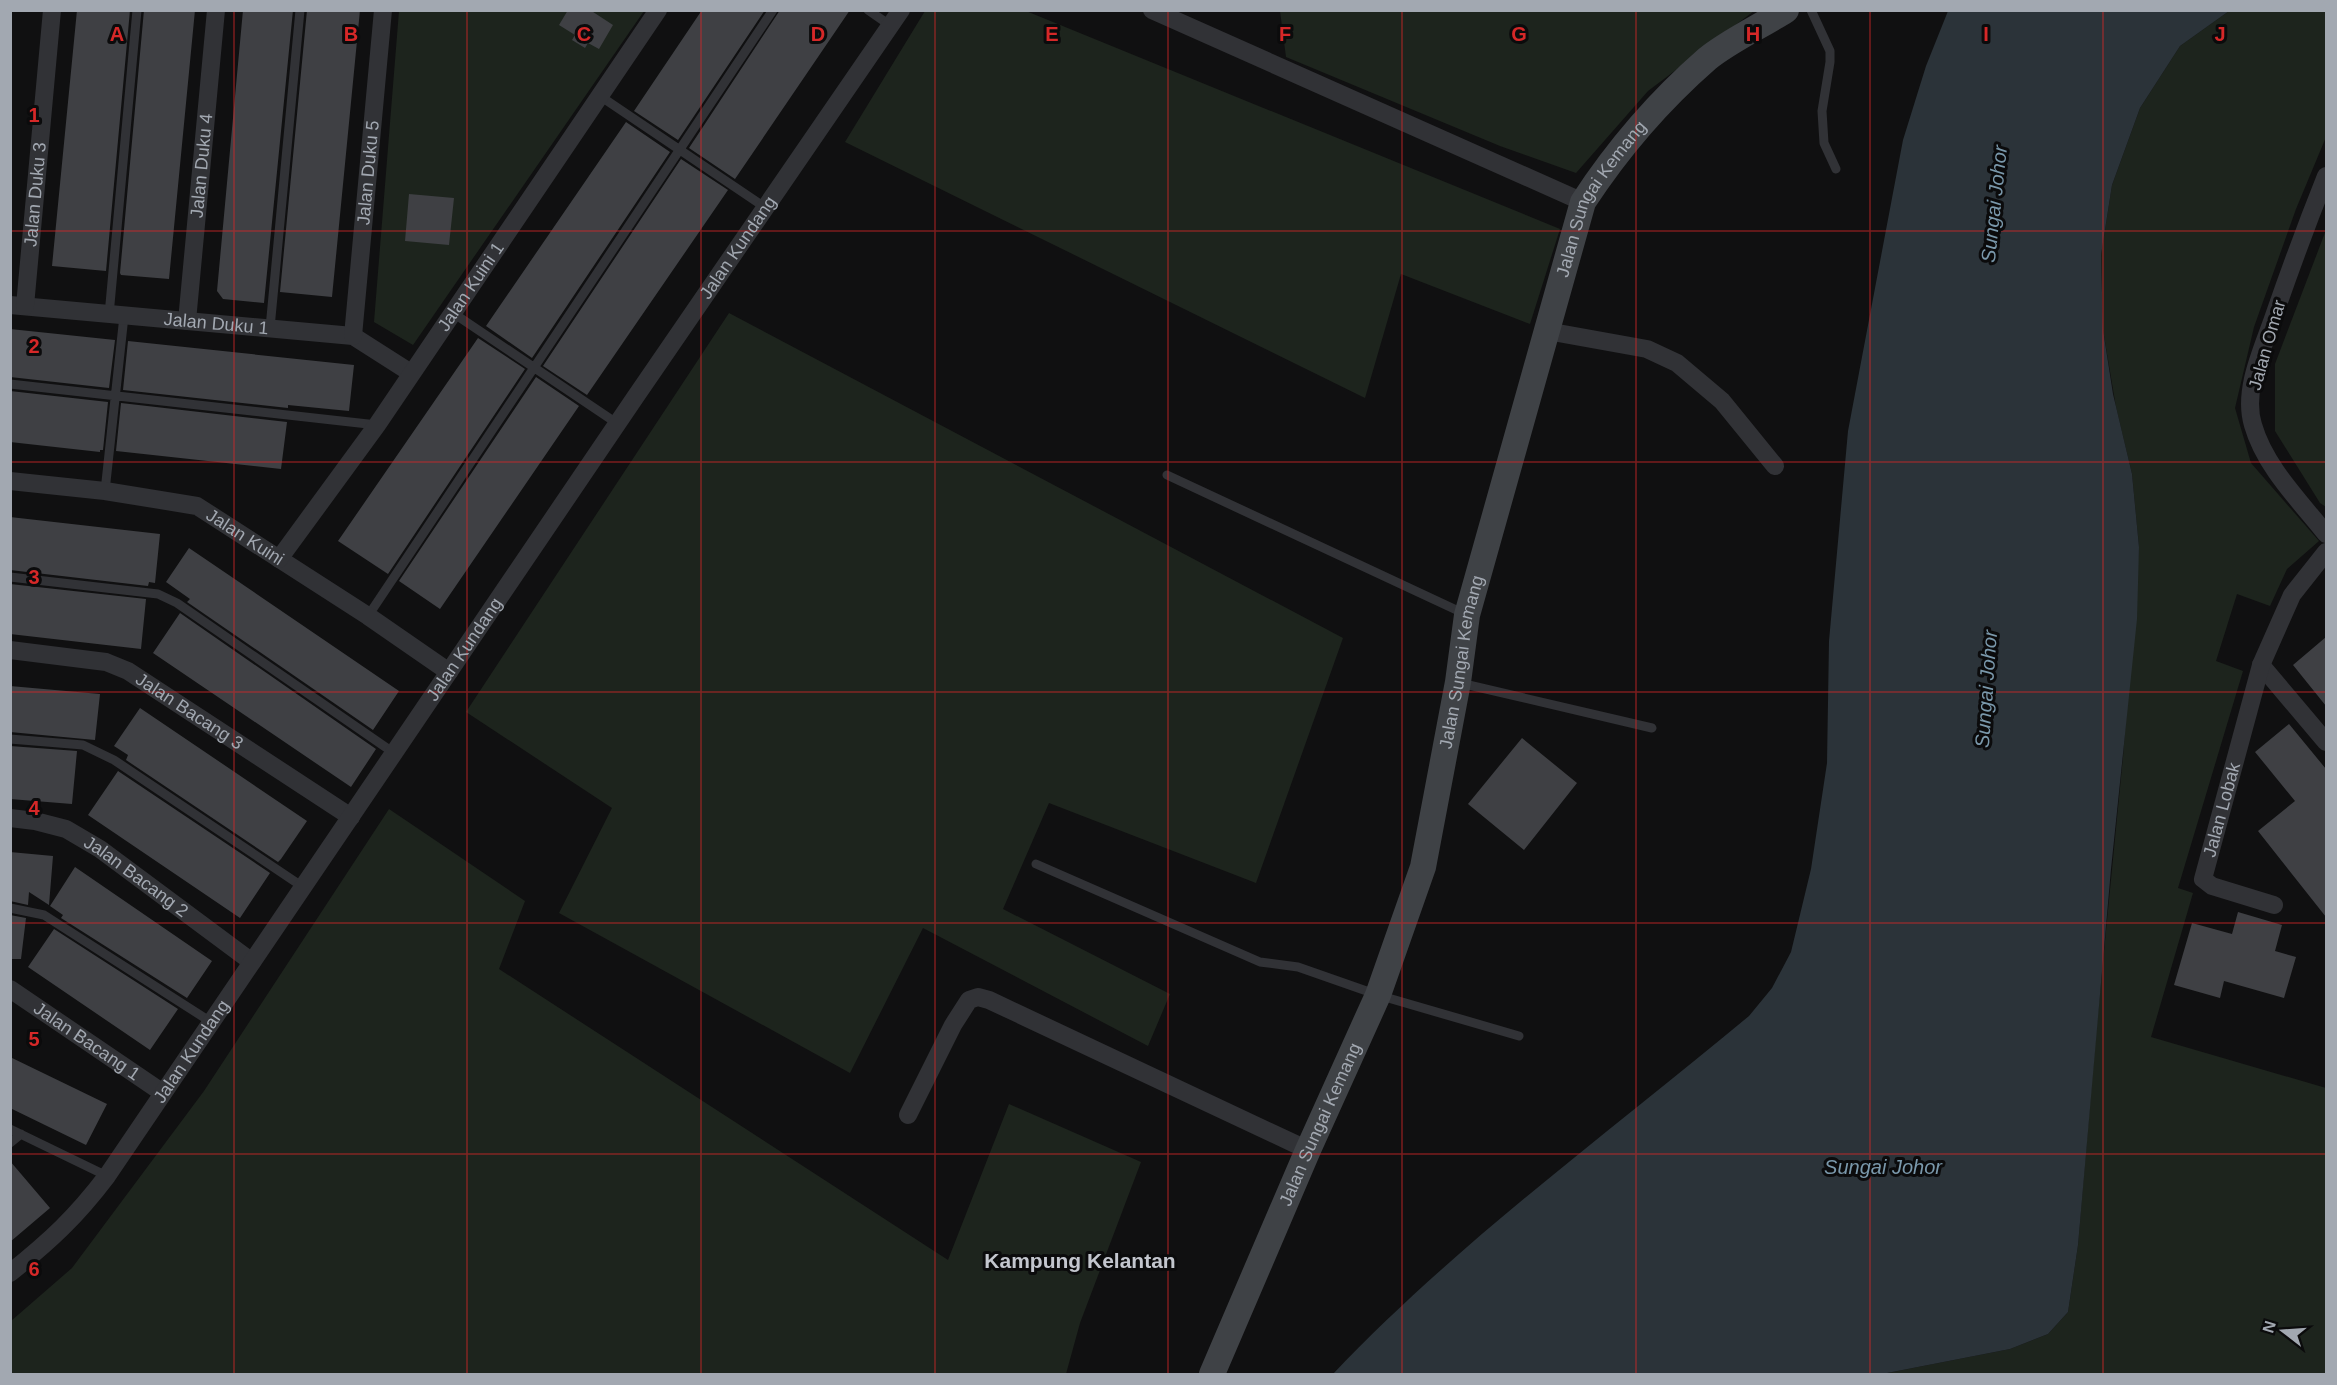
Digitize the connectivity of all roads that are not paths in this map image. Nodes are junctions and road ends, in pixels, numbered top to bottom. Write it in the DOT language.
graph roads {
  1 [pos="52,10"];
  2 [pos="137,10"];
  3 [pos="216,10"];
  4 [pos="300,10"];
  5 [pos="383,10"];
  6 [pos="658,10"];
  7 [pos="773,10"];
  8 [pos="868,10"];
  9 [pos="901,10"];
  10 [pos="1152,10"];
  11 [pos="1786,10"];
  12 [pos="1811,10"];
  13 [pos="891,26"];
  14 [pos="600,96"];
  15 [pos="679,150"];
  16 [pos="1836,169"];
  17 [pos="2326,176"];
  18 [pos="1583,202"];
  19 [pos="766,208"];
  20 [pos="18,306"];
  21 [pos="453,313"];
  22 [pos="116,315"];
  23 [pos="188,321"];
  24 [pos="270,328"];
  25 [pos="1547,331"];
  26 [pos="353,336"];
  27 [pos="534,368"];
  28 [pos="411,373"];
  29 [pos="10,384"];
  30 [pos="115,396"];
  31 [pos="377,424"];
  32 [pos="618,424"];
  33 [pos="1776,466"];
  34 [pos="1167,475"];
  35 [pos="10,481"];
  36 [pos="105,491"];
  37 [pos="2326,534"];
  38 [pos="2326,552"];
  39 [pos="279,559"];
  40 [pos="10,577"];
  41 [pos="1467,615"];
  42 [pos="368,616"];
  43 [pos="10,650"];
  44 [pos="2261,665"];
  45 [pos="448,672"];
  46 [pos="1458,682"];
  47 [pos="1652,728"];
  48 [pos="10,739"];
  49 [pos="2326,742"];
  50 [pos="394,753"];
  51 [pos="351,817"];
  52 [pos="10,818"];
  53 [pos="1036,864"];
  54 [pos="303,887"];
  55 [pos="2274,905"];
  56 [pos="10,908"];
  57 [pos="252,962"];
  58 [pos="10,989"];
  59 [pos="1378,995"];
  60 [pos="211,1022"];
  61 [pos="1519,1036"];
  62 [pos="163,1093"];
  63 [pos="908,1115"];
  64 [pos="10,1129"];
  65 [pos="21,1134"];
  66 [pos="10,1143"];
  67 [pos="1308,1150"];
  68 [pos="107,1176"];
  69 [pos="10,1273"];
  70 [pos="1212,1374"];
  1 -- 20 [label="street, Jalan Duku 3"];
  2 -- 22 [label="lane"];
  3 -- 23 [label="street, Jalan Duku 4"];
  4 -- 24 [label="lane"];
  5 -- 26 [label="street, Jalan Duku 5"];
  6 -- 14 [label="street, Jalan Kuini 1"];
  7 -- 15 [label="lane"];
  8 -- 13 [label="lane"];
  9 -- 13 [label="street, Jalan Kundang"];
  10 -- 18 [label="street"];
  11 -- 18 [label="street, Jalan Sungai Kemang"];
  12 -- 16 [label="lane"];
  13 -- 19 [label="street, Jalan Kundang"];
  14 -- 15 [label="lane"];
  14 -- 21 [label="street, Jalan Kuini 1"];
  15 -- 19 [label="lane"];
  15 -- 27 [label="lane"];
  17 -- 37 [label="street, Jalan Omar"];
  18 -- 25 [label="street, Jalan Sungai Kemang"];
  19 -- 32 [label="street, Jalan Kundang"];
  20 -- 22 [label="street, Jalan Duku 1"];
  21 -- 27 [label="lane"];
  21 -- 28 [label="street, Jalan Kuini 1"];
  22 -- 23 [label="street, Jalan Duku 1"];
  22 -- 30 [label="lane"];
  23 -- 24 [label="street, Jalan Duku 1"];
  24 -- 26 [label="street, Jalan Duku 1"];
  25 -- 33 [label="street"];
  25 -- 41 [label="street, Jalan Sungai Kemang"];
  26 -- 28 [label="street, Jalan Duku 1"];
  27 -- 32 [label="lane"];
  27 -- 42 [label="lane"];
  28 -- 31 [label="street, Jalan Kuini 1"];
  29 -- 30 [label="lane"];
  30 -- 31 [label="lane"];
  30 -- 36 [label="lane"];
  31 -- 39 [label="street, Jalan Kuini 1"];
  32 -- 45 [label="street, Jalan Kundang"];
  34 -- 41 [label="lane"];
  35 -- 36 [label="street, Jalan Kuini"];
  36 -- 39 [label="street, Jalan Kuini"];
  38 -- 44 [label="street, Jalan Lobak"];
  39 -- 42 [label="street, Jalan Kuini"];
  40 -- 50 [label="lane"];
  41 -- 46 [label="street, Jalan Sungai Kemang"];
  42 -- 45 [label="street, Jalan Kuini"];
  43 -- 51 [label="street, Jalan Bacang 3"];
  44 -- 49 [label="street"];
  44 -- 55 [label="street, Jalan Lobak"];
  45 -- 50 [label="street, Jalan Kundang"];
  46 -- 47 [label="lane"];
  46 -- 59 [label="street, Jalan Sungai Kemang"];
  48 -- 54 [label="lane"];
  50 -- 51 [label="street, Jalan Kundang"];
  51 -- 54 [label="street, Jalan Kundang"];
  52 -- 57 [label="street, Jalan Bacang 2"];
  53 -- 59 [label="lane"];
  54 -- 57 [label="street, Jalan Kundang"];
  56 -- 60 [label="lane"];
  57 -- 60 [label="street, Jalan Kundang"];
  58 -- 62 [label="street, Jalan Bacang 1"];
  59 -- 61 [label="lane"];
  59 -- 67 [label="street, Jalan Sungai Kemang"];
  60 -- 62 [label="street, Jalan Kundang"];
  62 -- 68 [label="street, Jalan Kundang"];
  63 -- 67 [label="street"];
  64 -- 65 [label="lane"];
  65 -- 66 [label="lane"];
  65 -- 68 [label="lane"];
  67 -- 70 [label="street, Jalan Sungai Kemang"];
  68 -- 69 [label="street, Jalan Kundang"];
}
